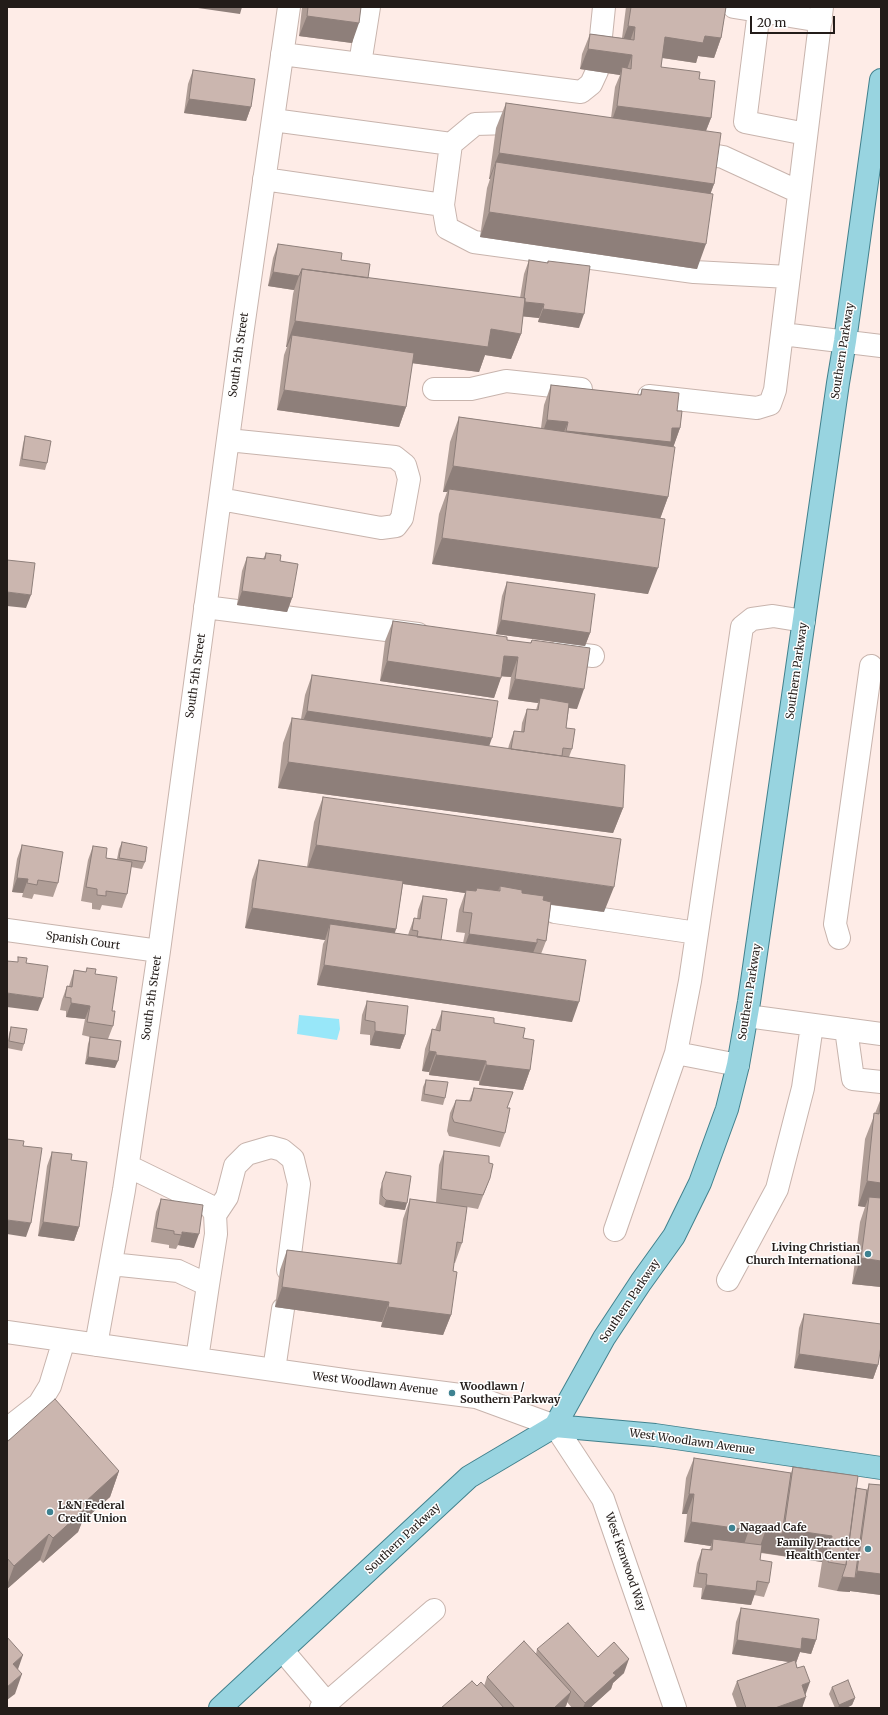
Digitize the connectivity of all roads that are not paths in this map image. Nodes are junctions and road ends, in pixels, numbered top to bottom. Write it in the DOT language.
graph roads {
  1 [pos="289,7"];
  2 [pos="369,7"];
  3 [pos="604,7"];
  4 [pos="734,7"];
  5 [pos="759,11"];
  6 [pos="821,14"];
  7 [pos="282,54"];
  8 [pos="360,64"];
  9 [pos="880,91"];
  10 [pos="273,120"];
  11 [pos="551,129"];
  12 [pos="806,134"];
  13 [pos="451,144"];
  14 [pos="669,148"];
  15 [pos="264,179"];
  16 [pos="799,192"];
  17 [pos="443,205"];
  18 [pos="789,277"];
  19 [pos="782,334"];
  20 [pos="845,341"];
  21 [pos="881,346"];
  22 [pos="434,389"];
  23 [pos="600,391"];
  24 [pos="631,394"];
  25 [pos="228,440"];
  26 [pos="220,499"];
  27 [pos="205,607"];
  28 [pos="804,621"];
  29 [pos="434,636"];
  30 [pos="537,649"];
  31 [pos="592,656"];
  32 [pos="871,666"];
  33 [pos="555,912"];
  34 [pos="7,930"];
  35 [pos="697,932"];
  36 [pos="839,938"];
  37 [pos="159,951"];
  38 [pos="747,1016"];
  39 [pos="812,1025"];
  40 [pos="846,1029"];
  41 [pos="881,1034"];
  42 [pos="676,1053"];
  43 [pos="738,1066"];
  44 [pos="881,1082"];
  45 [pos="128,1166"];
  46 [pos="215,1215"];
  47 [pos="615,1230"];
  48 [pos="111,1264"];
  49 [pos="288,1270"];
  50 [pos="728,1280"];
  51 [pos="208,1285"];
  52 [pos="283,1309"];
  53 [pos="7,1332"];
  54 [pos="64,1340"];
  55 [pos="96,1345"];
  56 [pos="196,1359"];
  57 [pos="274,1370"];
  58 [pos="555,1426"];
  59 [pos="7,1430"];
  60 [pos="881,1468"];
  61 [pos="434,1610"];
  62 [pos="283,1651"];
  63 [pos="324,1706"];
  64 [pos="220,1708"];
  65 [pos="675,1708"];
  1 -- 7 [label="street, South 5th Street"];
  2 -- 8 [label="street"];
  3 -- 8 [label="street"];
  4 -- 5 [label="street"];
  5 -- 6 [label="street"];
  5 -- 12 [label="street"];
  6 -- 12 [label="street"];
  7 -- 8 [label="street"];
  7 -- 10 [label="street, South 5th Street"];
  9 -- 20 [label="main road, Southern Parkway"];
  10 -- 13 [label="street"];
  10 -- 15 [label="street, South 5th Street"];
  11 -- 13 [label="street"];
  12 -- 16 [label="street"];
  13 -- 17 [label="street"];
  14 -- 16 [label="street"];
  15 -- 17 [label="street"];
  15 -- 25 [label="street, South 5th Street"];
  16 -- 18 [label="street"];
  17 -- 18 [label="street"];
  18 -- 19 [label="street"];
  19 -- 20 [label="street"];
  19 -- 24 [label="street"];
  20 -- 21 [label="street"];
  20 -- 28 [label="main road, Southern Parkway"];
  22 -- 23 [label="street"];
  25 -- 26 [label="street, South 5th Street"];
  25 -- 26 [label="street"];
  26 -- 27 [label="street, South 5th Street"];
  27 -- 29 [label="street"];
  27 -- 37 [label="street, South 5th Street"];
  28 -- 35 [label="street"];
  28 -- 38 [label="main road, Southern Parkway"];
  30 -- 31 [label="street"];
  32 -- 36 [label="street"];
  33 -- 35 [label="street"];
  34 -- 37 [label="street, Spanish Court"];
  35 -- 42 [label="street"];
  37 -- 45 [label="street, South 5th Street"];
  38 -- 39 [label="street"];
  38 -- 43 [label="main road, Southern Parkway"];
  39 -- 40 [label="street"];
  39 -- 50 [label="street"];
  40 -- 41 [label="street"];
  40 -- 44 [label="street"];
  42 -- 43 [label="street"];
  42 -- 47 [label="street"];
  43 -- 58 [label="main road, Southern Parkway"];
  45 -- 46 [label="street"];
  45 -- 48 [label="street, South 5th Street"];
  46 -- 49 [label="street"];
  46 -- 51 [label="street"];
  48 -- 51 [label="street"];
  48 -- 55 [label="street, South 5th Street"];
  51 -- 56 [label="street"];
  52 -- 57 [label="street"];
  53 -- 54 [label="street, West Woodlawn Avenue"];
  54 -- 55 [label="street, West Woodlawn Avenue"];
  54 -- 59 [label="street"];
  55 -- 56 [label="street, West Woodlawn Avenue"];
  56 -- 57 [label="street, West Woodlawn Avenue"];
  57 -- 58 [label="street, West Woodlawn Avenue"];
  58 -- 60 [label="main road, West Woodlawn Avenue"];
  58 -- 62 [label="main road, Southern Parkway"];
  58 -- 65 [label="street, West Kenwood Way"];
  61 -- 63 [label="street"];
  62 -- 63 [label="street"];
  62 -- 64 [label="main road, Southern Parkway"];
}
